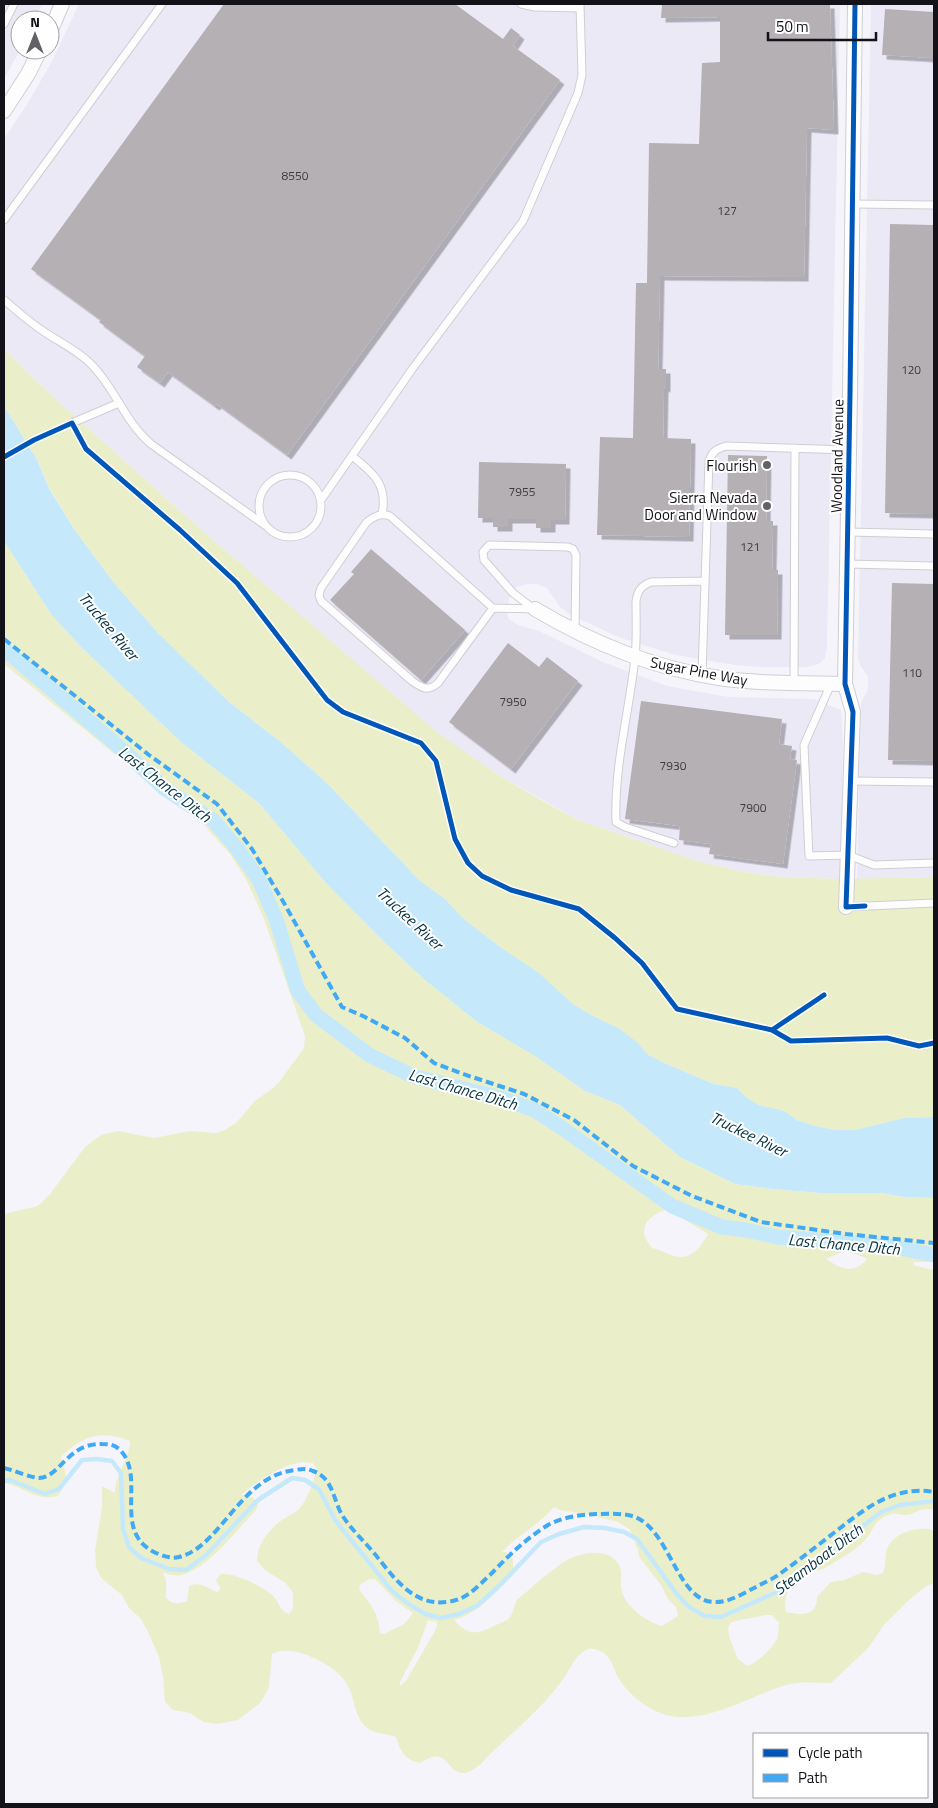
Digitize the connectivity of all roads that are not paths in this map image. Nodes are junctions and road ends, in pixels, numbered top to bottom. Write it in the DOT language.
graph roads {
  1 [pos="14,4"];
  2 [pos="162,4"];
  3 [pos="521,4"];
  4 [pos="855,4"];
  5 [pos="580,6"];
  6 [pos="4,24"];
  7 [pos="35,60"];
  8 [pos="4,111"];
  9 [pos="852,204"];
  10 [pos="934,205"];
  11 [pos="4,220"];
  12 [pos="4,300"];
  13 [pos="120,403"];
  14 [pos="72,423"];
  15 [pos="795,448"];
  16 [pos="849,450"];
  17 [pos="352,456"];
  18 [pos="321,500"];
  19 [pos="382,514"];
  20 [pos="266,526"];
  21 [pos="848,532"];
  22 [pos="934,534"];
  23 [pos="847,564"];
  24 [pos="934,566"];
  25 [pos="705,581"];
  26 [pos="493,608"];
  27 [pos="535,609"];
  28 [pos="574,632"];
  29 [pos="635,658"];
  30 [pos="702,675"];
  31 [pos="794,683"];
  32 [pos="838,684"];
  33 [pos="851,780"];
  34 [pos="934,782"];
  35 [pos="674,843"];
  36 [pos="848,855"];
  37 [pos="934,863"];
  38 [pos="934,903"];
  39 [pos="846,907"];
  1 -- 6 [label="lane"];
  2 -- 11 [label="lane"];
  3 -- 5 [label="lane"];
  4 -- 9 [label="street, Woodland Avenue"];
  5 -- 17 [label="lane"];
  7 -- 8 [label="street"];
  9 -- 10 [label="lane"];
  9 -- 16 [label="street, Woodland Avenue"];
  12 -- 13 [label="lane"];
  13 -- 14 [label="lane"];
  13 -- 20 [label="lane"];
  15 -- 16 [label="lane"];
  15 -- 25 [label="lane"];
  15 -- 31 [label="lane"];
  16 -- 21 [label="street, Woodland Avenue"];
  17 -- 18 [label="lane"];
  17 -- 19 [label="lane"];
  18 -- 20 [label="lane"];
  18 -- 20 [label="lane"];
  19 -- 26 [label="lane"];
  19 -- 26 [label="lane"];
  21 -- 22 [label="lane"];
  21 -- 23 [label="street, Woodland Avenue"];
  23 -- 24 [label="lane"];
  23 -- 32 [label="street, Woodland Avenue"];
  25 -- 29 [label="lane"];
  25 -- 30 [label="lane"];
  26 -- 27 [label="lane"];
  27 -- 28 [label="street, Sugar Pine Way"];
  27 -- 28 [label="lane"];
  28 -- 29 [label="street, Sugar Pine Way"];
  29 -- 30 [label="street, Sugar Pine Way"];
  29 -- 35 [label="lane"];
  30 -- 31 [label="street, Sugar Pine Way"];
  31 -- 32 [label="street, Sugar Pine Way"];
  32 -- 33 [label="street, Woodland Avenue"];
  32 -- 36 [label="lane"];
  33 -- 34 [label="lane"];
  33 -- 36 [label="street, Woodland Avenue"];
  36 -- 37 [label="lane"];
  36 -- 39 [label="street, Woodland Avenue"];
  38 -- 39 [label="lane"];
}
